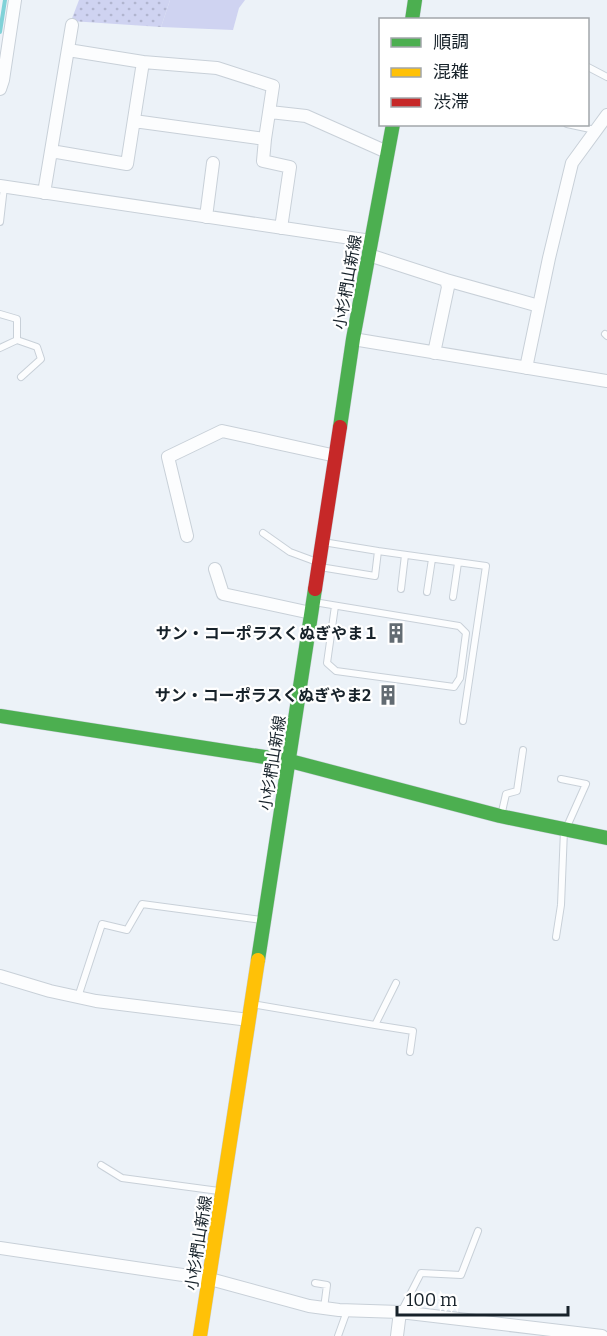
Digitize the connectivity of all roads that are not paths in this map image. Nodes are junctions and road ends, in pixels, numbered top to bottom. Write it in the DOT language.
graph roads {
  1 [pos="15,0"];
  2 [pos="415,0"];
  3 [pos="412,18"];
  4 [pos="72,25"];
  5 [pos="68,50"];
  6 [pos="143,62"];
  7 [pos="589,67"];
  8 [pos="607,76"];
  9 [pos="0,89"];
  10 [pos="270,112"];
  11 [pos="607,114"];
  12 [pos="134,121"];
  13 [pos="393,126"];
  14 [pos="577,126"];
  15 [pos="596,130"];
  16 [pos="266,139"];
  17 [pos="51,151"];
  18 [pos="387,152"];
  19 [pos="213,163"];
  20 [pos="2,187"];
  21 [pos="44,193"];
  22 [pos="206,217"];
  23 [pos="0,222"];
  24 [pos="281,228"];
  25 [pos="371,241"];
  26 [pos="369,255"];
  27 [pos="446,280"];
  28 [pos="539,306"];
  29 [pos="0,314"];
  30 [pos="353,339"];
  31 [pos="17,340"];
  32 [pos="0,348"];
  33 [pos="434,353"];
  34 [pos="526,368"];
  35 [pos="21,377"];
  36 [pos="607,381"];
  37 [pos="336,456"];
  38 [pos="263,533"];
  39 [pos="187,536"];
  40 [pos="323,542"];
  41 [pos="378,551"];
  42 [pos="405,555"];
  43 [pos="432,559"];
  44 [pos="458,563"];
  45 [pos="320,565"];
  46 [pos="215,569"];
  47 [pos="401,589"];
  48 [pos="427,592"];
  49 [pos="453,597"];
  50 [pos="335,606"];
  51 [pos="312,608"];
  52 [pos="0,716"];
  53 [pos="464,721"];
  54 [pos="523,750"];
  55 [pos="290,760"];
  56 [pos="561,779"];
  57 [pos="500,816"];
  58 [pos="564,830"];
  59 [pos="607,838"];
  60 [pos="265,921"];
  61 [pos="556,937"];
  62 [pos="0,976"];
  63 [pos="396,983"];
  64 [pos="78,997"];
  65 [pos="252,1004"];
  66 [pos="249,1020"];
  67 [pos="375,1025"];
  68 [pos="410,1052"];
  69 [pos="101,1165"];
  70 [pos="223,1192"];
  71 [pos="478,1231"];
  72 [pos="0,1248"];
  73 [pos="210,1279"];
  74 [pos="315,1283"];
  75 [pos="324,1308"];
  76 [pos="347,1310"];
  77 [pos="400,1312"];
  78 [pos="200,1336"];
  79 [pos="338,1336"];
  80 [pos="397,1336"];
  81 [pos="602,1336"];
  1 -- 9 [label="street"];
  2 -- 3 [label="main road"];
  4 -- 5 [label="street"];
  5 -- 6 [label="street"];
  5 -- 17 [label="street"];
  6 -- 10 [label="street"];
  6 -- 12 [label="street"];
  7 -- 8 [label="lane"];
  10 -- 16 [label="street"];
  10 -- 18 [label="street"];
  11 -- 15 [label="street"];
  12 -- 16 [label="street"];
  12 -- 17 [label="street"];
  13 -- 18 [label="main road, 小杉椚山新線"];
  14 -- 15 [label="lane"];
  15 -- 28 [label="street"];
  16 -- 24 [label="street"];
  17 -- 21 [label="street"];
  18 -- 25 [label="main road, 小杉椚山新線"];
  19 -- 22 [label="street"];
  20 -- 21 [label="street"];
  20 -- 23 [label="lane"];
  21 -- 22 [label="street"];
  22 -- 24 [label="street"];
  24 -- 25 [label="street"];
  25 -- 26 [label="main road, 小杉椚山新線"];
  26 -- 27 [label="street"];
  26 -- 30 [label="main road, 小杉椚山新線"];
  27 -- 28 [label="street"];
  27 -- 33 [label="street"];
  28 -- 34 [label="street"];
  29 -- 31 [label="lane"];
  30 -- 33 [label="street"];
  30 -- 37 [label="main road, 小杉椚山新線"];
  31 -- 32 [label="lane"];
  31 -- 35 [label="lane"];
  33 -- 34 [label="street"];
  34 -- 36 [label="street"];
  37 -- 39 [label="street"];
  37 -- 40 [label="main road, 小杉椚山新線"];
  38 -- 45 [label="lane"];
  40 -- 41 [label="lane"];
  40 -- 45 [label="main road, 小杉椚山新線"];
  41 -- 42 [label="lane"];
  41 -- 45 [label="lane"];
  42 -- 43 [label="lane"];
  42 -- 47 [label="lane"];
  43 -- 44 [label="lane"];
  43 -- 48 [label="lane"];
  44 -- 49 [label="lane"];
  44 -- 53 [label="lane"];
  45 -- 51 [label="main road, 小杉椚山新線"];
  46 -- 51 [label="street"];
  50 -- 50 [label="lane"];
  50 -- 51 [label="lane"];
  51 -- 55 [label="main road, 小杉椚山新線"];
  52 -- 55 [label="main road"];
  54 -- 57 [label="lane"];
  55 -- 57 [label="main road"];
  55 -- 60 [label="main road, 小杉椚山新線"];
  56 -- 58 [label="lane"];
  57 -- 58 [label="main road"];
  58 -- 59 [label="main road"];
  58 -- 61 [label="lane"];
  60 -- 64 [label="lane"];
  60 -- 65 [label="main road, 小杉椚山新線"];
  62 -- 64 [label="street"];
  63 -- 67 [label="lane"];
  64 -- 66 [label="street"];
  65 -- 66 [label="main road, 小杉椚山新線"];
  65 -- 67 [label="lane"];
  66 -- 70 [label="main road, 小杉椚山新線"];
  67 -- 68 [label="lane"];
  69 -- 70 [label="lane"];
  70 -- 73 [label="main road, 小杉椚山新線"];
  71 -- 77 [label="lane"];
  72 -- 73 [label="street"];
  73 -- 75 [label="street"];
  73 -- 78 [label="main road, 小杉椚山新線"];
  74 -- 75 [label="lane"];
  75 -- 76 [label="street"];
  76 -- 77 [label="street"];
  76 -- 79 [label="lane"];
  77 -- 80 [label="street"];
  77 -- 81 [label="street"];
}
